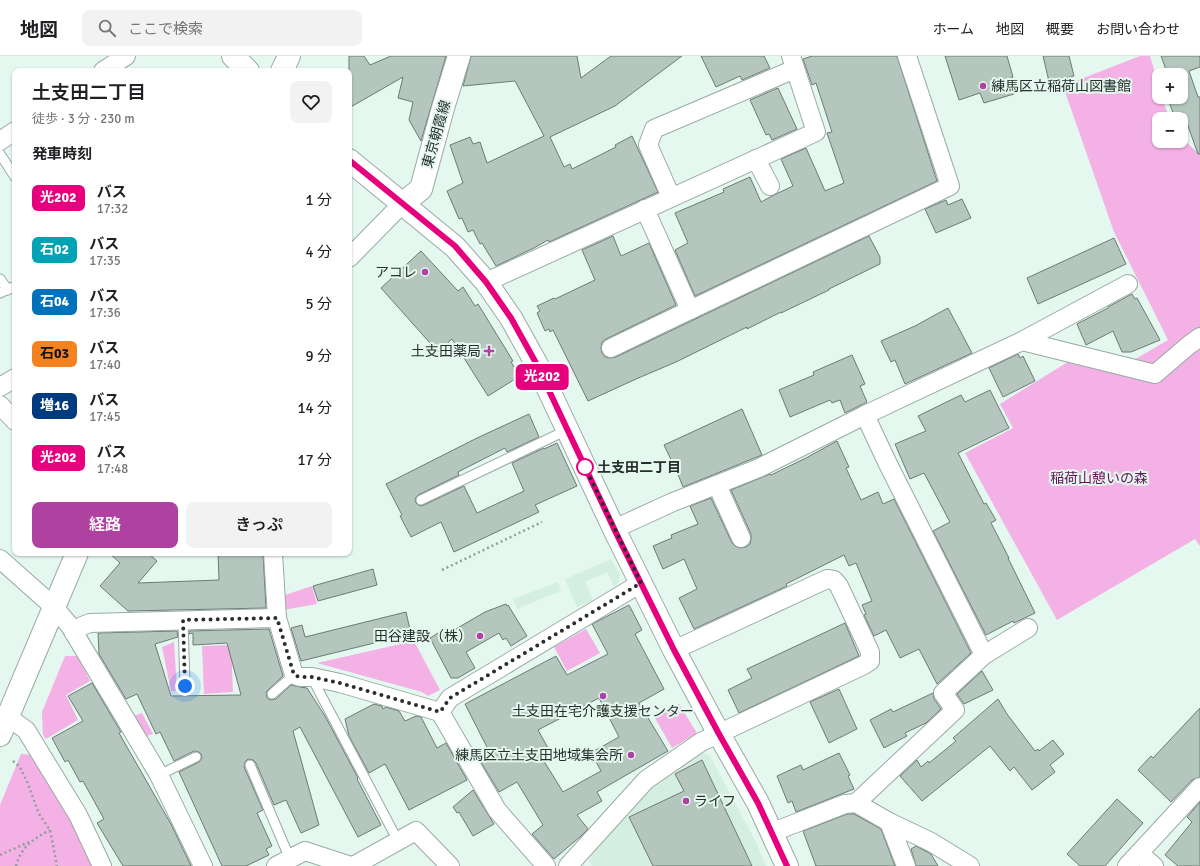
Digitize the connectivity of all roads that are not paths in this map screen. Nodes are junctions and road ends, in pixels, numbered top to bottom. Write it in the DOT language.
graph roads {
  1 [pos="126,56"];
  2 [pos="233,56"];
  3 [pos="288,56"];
  4 [pos="459,56"];
  5 [pos="907,56"];
  6 [pos="793,62"];
  7 [pos="108,68"];
  8 [pos="245,68"];
  9 [pos="283,68"];
  10 [pos="12,133"];
  11 [pos="0,141"];
  12 [pos="0,154"];
  13 [pos="756,159"];
  14 [pos="352,162"];
  15 [pos="12,172"];
  16 [pos="770,186"];
  17 [pos="671,197"];
  18 [pos="402,204"];
  19 [pos="645,209"];
  20 [pos="352,255"];
  21 [pos="0,279"];
  22 [pos="486,282"];
  23 [pos="1128,284"];
  24 [pos="8,290"];
  25 [pos="690,310"];
  26 [pos="1200,337"];
  27 [pos="1022,341"];
  28 [pos="611,348"];
  29 [pos="12,380"];
  30 [pos="0,387"];
  31 [pos="0,405"];
  32 [pos="865,415"];
  33 [pos="12,418"];
  34 [pos="567,430"];
  35 [pos="717,485"];
  36 [pos="421,500"];
  37 [pos="614,529"];
  38 [pos="741,538"];
  39 [pos="76,556"];
  40 [pos="273,556"];
  41 [pos="0,559"];
  42 [pos="641,583"];
  43 [pos="54,607"];
  44 [pos="277,618"];
  45 [pos="183,620"];
  46 [pos="1028,628"];
  47 [pos="74,633"];
  48 [pos="674,650"];
  49 [pos="984,655"];
  50 [pos="303,676"];
  51 [pos="185,686"];
  52 [pos="272,694"];
  53 [pos="440,712"];
  54 [pos="4,726"];
  55 [pos="719,734"];
  56 [pos="196,757"];
  57 [pos="250,765"];
  58 [pos="159,775"];
  59 [pos="1200,788"];
  60 [pos="856,803"];
  61 [pos="889,822"];
  62 [pos="773,832"];
  63 [pos="398,841"];
  64 [pos="1140,853"];
  65 [pos="283,862"];
  66 [pos="102,866"];
  67 [pos="203,866"];
  68 [pos="352,866"];
  69 [pos="450,866"];
  70 [pos="546,866"];
  71 [pos="568,866"];
  72 [pos="787,866"];
  73 [pos="906,866"];
  74 [pos="970,866"];
  75 [pos="1127,866"];
  76 [pos="1154,866"];
  1 -- 7 [label="street"];
  2 -- 8 [label="main road"];
  3 -- 9 [label="main road"];
  4 -- 18 [label="main road, 東京朝霞線"];
  5 -- 25 [label="street"];
  6 -- 13 [label="street"];
  6 -- 17 [label="street"];
  10 -- 11 [label="street"];
  12 -- 15 [label="lane"];
  13 -- 16 [label="street"];
  13 -- 17 [label="street"];
  14 -- 18 [label="main road"];
  17 -- 19 [label="street"];
  18 -- 20 [label="street"];
  18 -- 22 [label="main road"];
  19 -- 22 [label="street"];
  19 -- 25 [label="street"];
  21 -- 24 [label="lane"];
  22 -- 34 [label="main road"];
  23 -- 27 [label="street"];
  25 -- 28 [label="street"];
  26 -- 27 [label="street"];
  27 -- 32 [label="street"];
  29 -- 30 [label="street"];
  31 -- 33 [label="street"];
  32 -- 35 [label="street"];
  32 -- 49 [label="street"];
  34 -- 36 [label="lane"];
  34 -- 37 [label="main road"];
  35 -- 37 [label="street"];
  35 -- 38 [label="street"];
  37 -- 42 [label="main road"];
  39 -- 43 [label="main road"];
  40 -- 44 [label="street"];
  41 -- 43 [label="street"];
  42 -- 48 [label="main road"];
  42 -- 53 [label="street"];
  43 -- 47 [label="street"];
  43 -- 54 [label="main road"];
  44 -- 45 [label="street"];
  44 -- 50 [label="street"];
  45 -- 47 [label="street"];
  45 -- 51 [label="lane"];
  46 -- 49 [label="street"];
  47 -- 58 [label="street"];
  48 -- 55 [label="main road"];
  48 -- 55 [label="street"];
  49 -- 60 [label="street"];
  50 -- 52 [label="lane"];
  50 -- 53 [label="street"];
  50 -- 63 [label="lane"];
  53 -- 70 [label="street"];
  54 -- 66 [label="street"];
  55 -- 62 [label="main road"];
  55 -- 71 [label="street"];
  56 -- 58 [label="lane"];
  57 -- 65 [label="lane"];
  58 -- 67 [label="street"];
  59 -- 64 [label="street"];
  60 -- 61 [label="street"];
  60 -- 62 [label="street"];
  61 -- 73 [label="street"];
  61 -- 74 [label="street"];
  62 -- 72 [label="main road"];
  63 -- 68 [label="street"];
  63 -- 69 [label="street"];
  64 -- 75 [label="street"];
  64 -- 76 [label="street"];
  65 -- 68 [label="street"];
}
